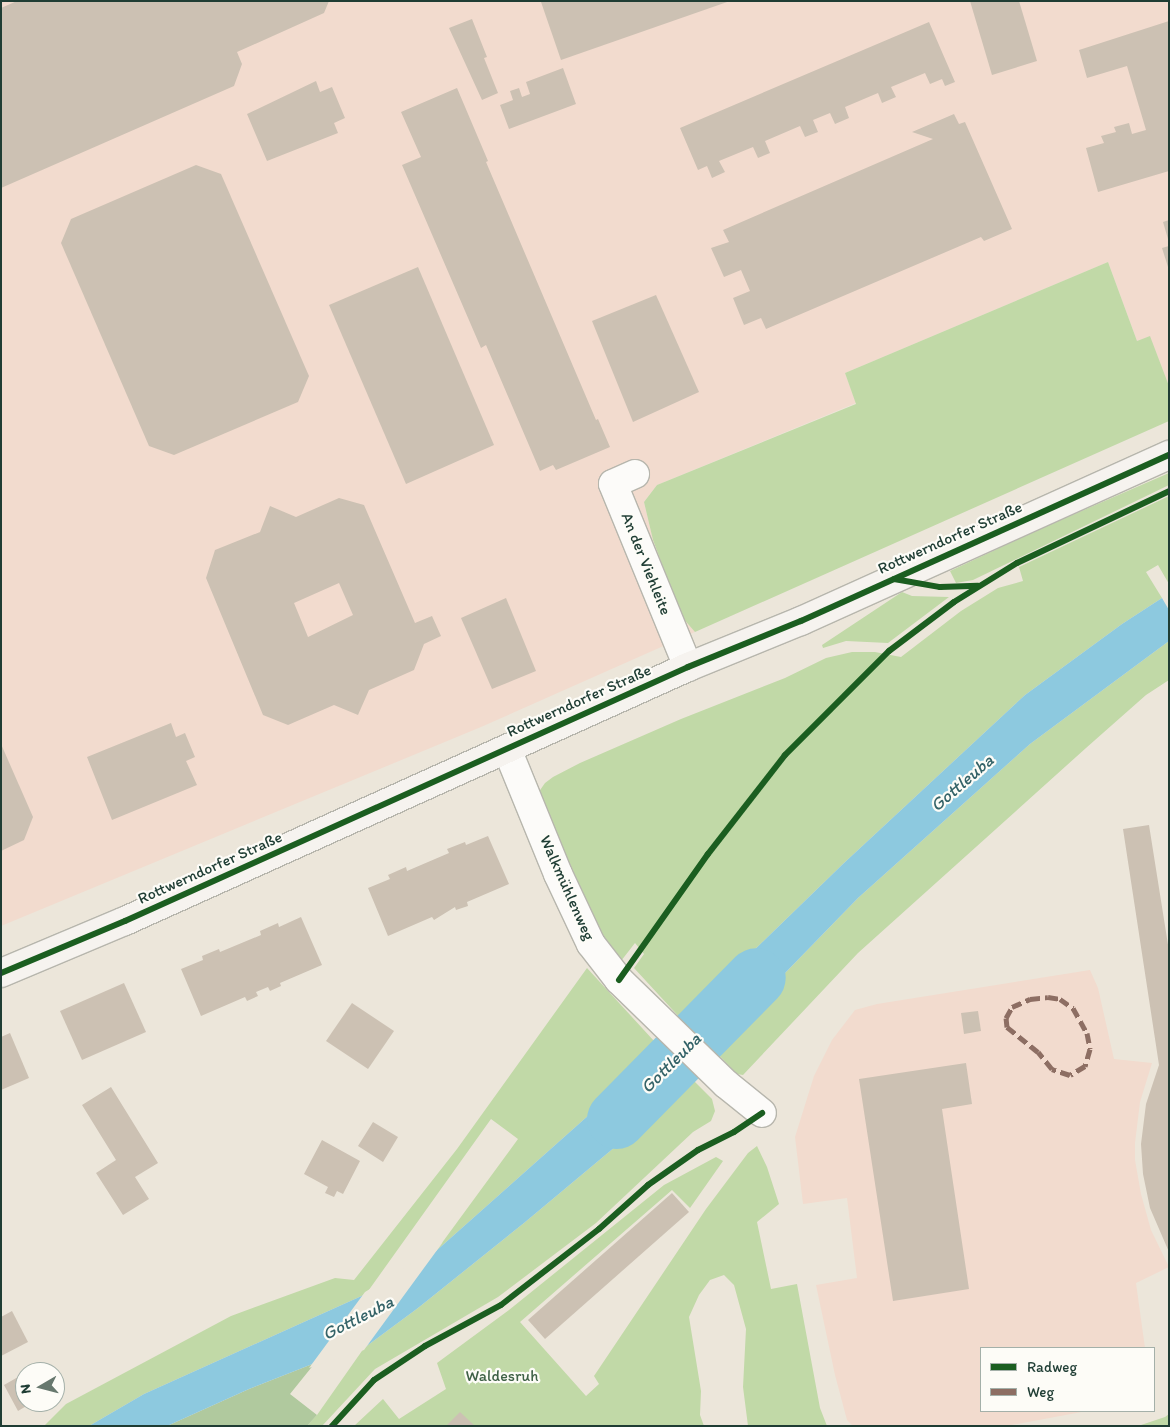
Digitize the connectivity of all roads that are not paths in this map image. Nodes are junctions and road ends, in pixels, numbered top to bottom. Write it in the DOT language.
graph roads {
  1 [pos="1169,455"];
  2 [pos="635,474"];
  3 [pos="688,667"];
  4 [pos="507,749"];
  5 [pos="1,973"];
  6 [pos="762,1113"];
  1 -- 3 [label="main road, Rottwerndorfer Straße"];
  2 -- 3 [label="street, An der Viehleite"];
  3 -- 4 [label="main road, Rottwerndorfer Straße"];
  4 -- 5 [label="main road, Rottwerndorfer Straße"];
  4 -- 6 [label="street, Walkmühlenweg"];
}
